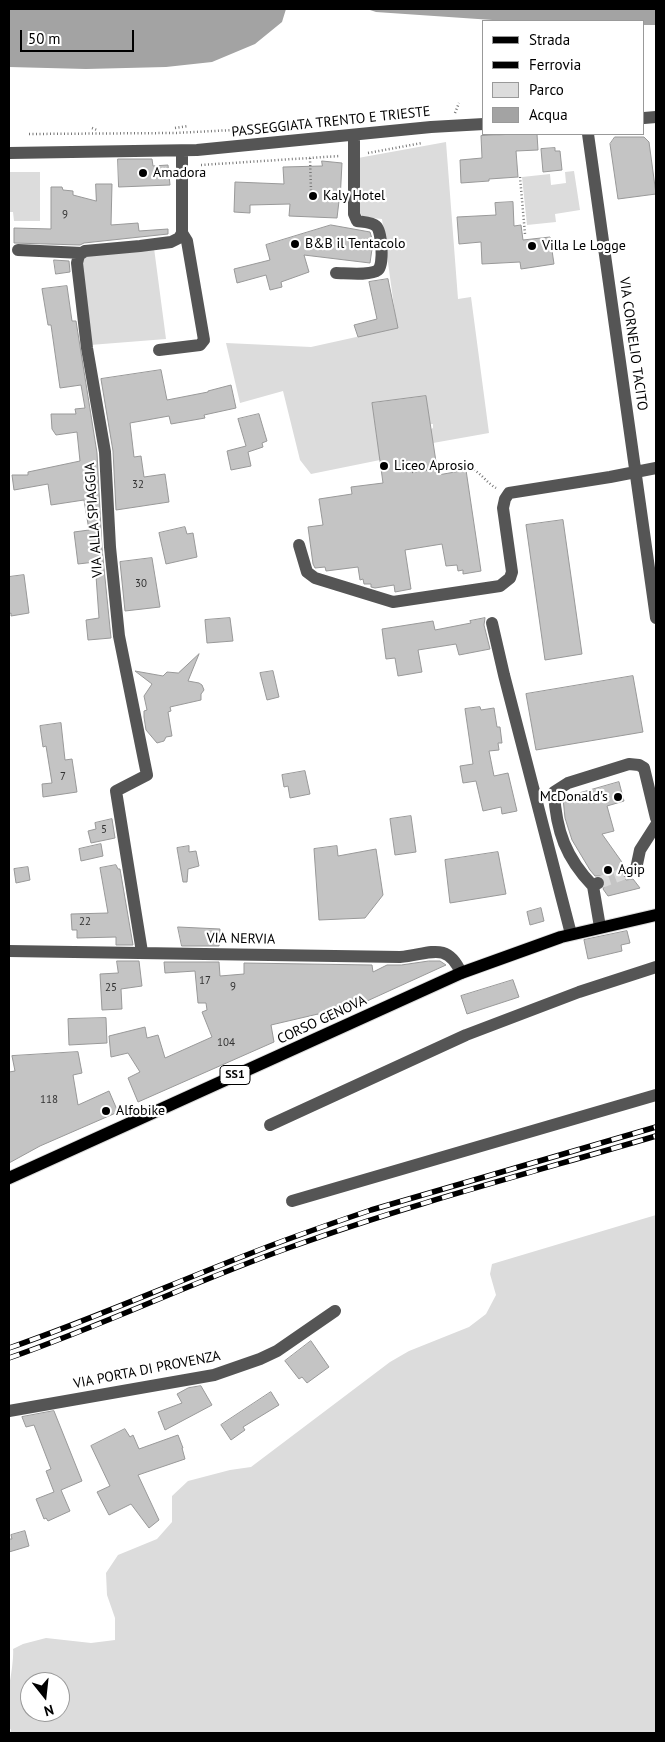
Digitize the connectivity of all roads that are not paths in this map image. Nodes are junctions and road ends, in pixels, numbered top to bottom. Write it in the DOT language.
graph roads {
  1 [pos="482,124"];
  2 [pos="354,135"];
  3 [pos="588,135"];
  4 [pos="182,151"];
  5 [pos="9,153"];
  6 [pos="182,233"];
  7 [pos="18,250"];
  8 [pos="82,253"];
  9 [pos="336,273"];
  10 [pos="159,350"];
  11 [pos="656,468"];
  12 [pos="637,472"];
  13 [pos="299,545"];
  14 [pos="656,618"];
  15 [pos="492,623"];
  16 [pos="656,818"];
  17 [pos="656,825"];
  18 [pos="628,872"];
  19 [pos="656,915"];
  20 [pos="600,927"];
  21 [pos="572,934"];
  22 [pos="9,951"];
  23 [pos="142,952"];
  24 [pos="656,967"];
  25 [pos="460,973"];
  26 [pos="656,1095"];
  27 [pos="270,1125"];
  28 [pos="9,1178"];
  29 [pos="292,1201"];
  30 [pos="335,1311"];
  31 [pos="9,1410"];
  1 -- 2 [label="street, PASSEGGIATA TRENTO E TRIESTE"];
  2 -- 4 [label="street, PASSEGGIATA TRENTO E TRIESTE"];
  2 -- 9 [label="street"];
  3 -- 12 [label="street, VIA CORNELIO TACITO"];
  4 -- 5 [label="street, PASSEGGIATA TRENTO E TRIESTE"];
  4 -- 6 [label="street"];
  6 -- 8 [label="street"];
  6 -- 10 [label="street"];
  7 -- 8 [label="street"];
  8 -- 23 [label="street, VIA ALLA SPIAGGIA"];
  11 -- 12 [label="street"];
  12 -- 13 [label="street"];
  12 -- 14 [label="street, VIA CORNELIO TACITO"];
  15 -- 21 [label="street"];
  16 -- 20 [label="street"];
  17 -- 18 [label="street"];
  19 -- 20 [label="main road, CORSO GENOVA / SS1"];
  20 -- 21 [label="main road, CORSO GENOVA / SS1"];
  21 -- 25 [label="main road, CORSO GENOVA / SS1"];
  22 -- 23 [label="street, VIA NERVIA"];
  23 -- 25 [label="street, VIA NERVIA"];
  24 -- 27 [label="street"];
  25 -- 28 [label="main road, CORSO GENOVA / SS1"];
  26 -- 29 [label="street"];
  30 -- 31 [label="street, VIA PORTA DI PROVENZA"];
}
